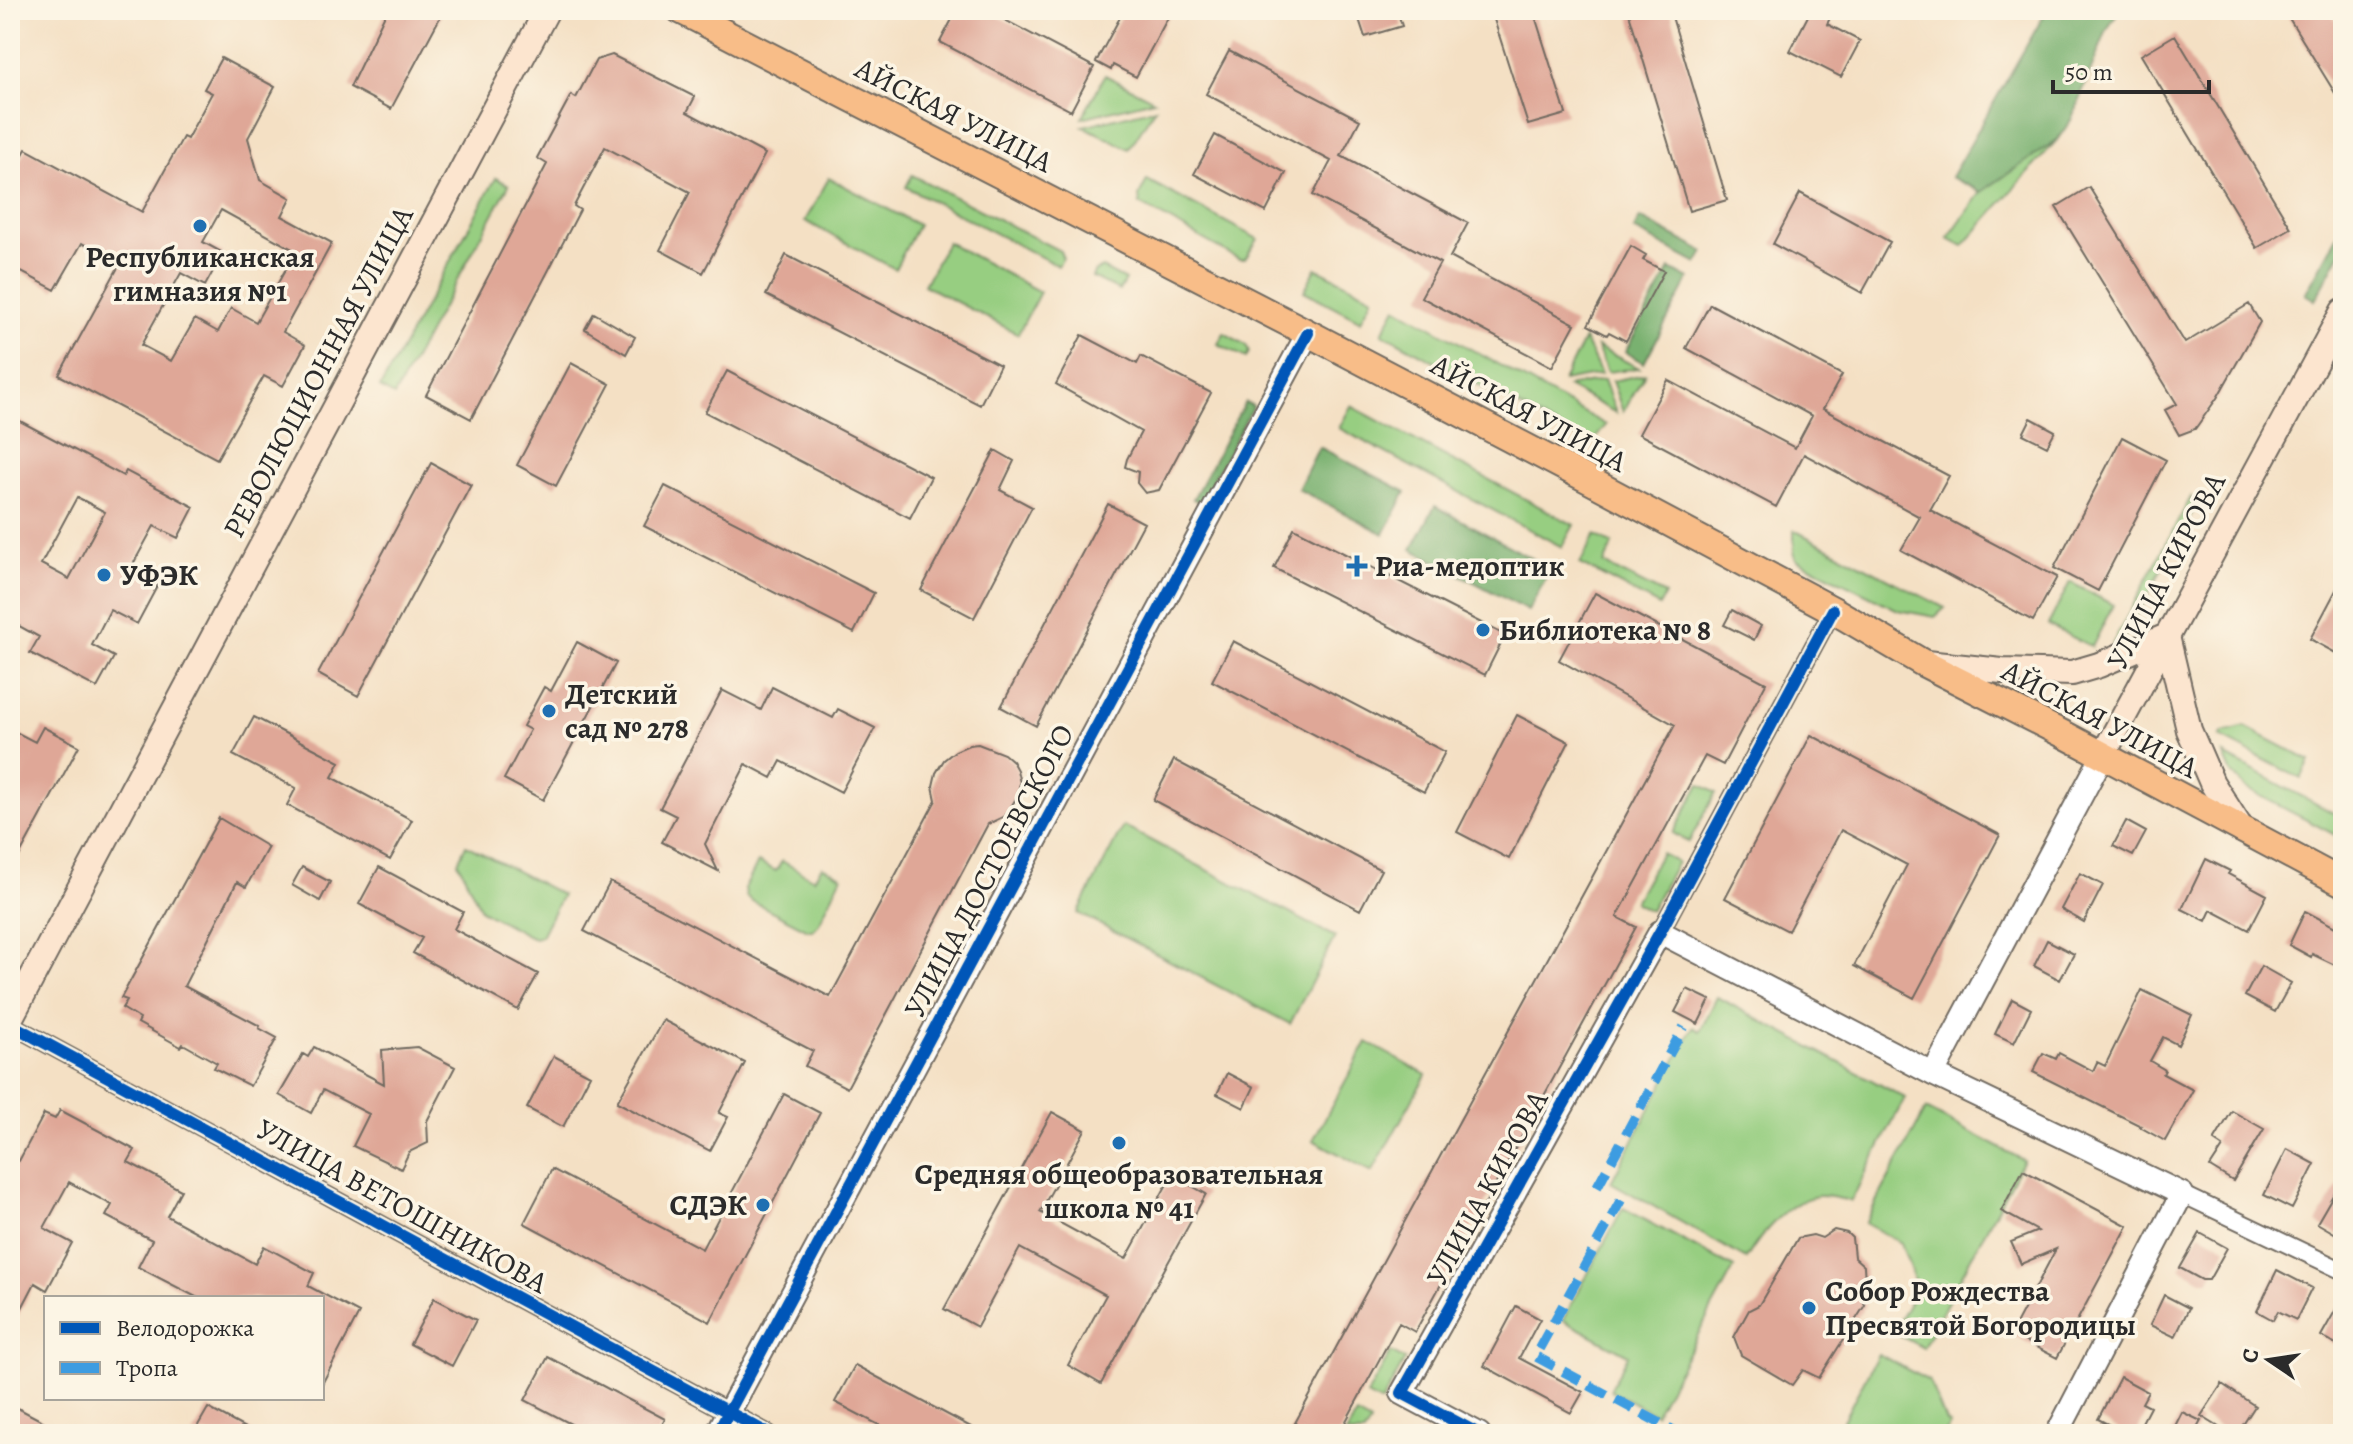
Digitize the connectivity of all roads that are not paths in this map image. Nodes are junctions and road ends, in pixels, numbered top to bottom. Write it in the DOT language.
graph roads {
  1 [pos="547,10"];
  2 [pos="680,10"];
  3 [pos="2343,311"];
  4 [pos="1308,333"];
  5 [pos="1833,610"];
  6 [pos="2167,636"];
  7 [pos="1923,663"];
  8 [pos="2103,755"];
  9 [pos="2242,830"];
  10 [pos="2343,883"];
  11 [pos="1660,932"];
  12 [pos="10,1021"];
  13 [pos="1933,1074"];
  14 [pos="2182,1194"];
  15 [pos="2343,1271"];
  16 [pos="728,1413"];
  17 [pos="2060,1433"];
  18 [pos="717,1434"];
  19 [pos="769,1434"];
  20 [pos="1479,1434"];
  1 -- 12 [label="main road, РЕВОЛЮЦИОННАЯ УЛИЦА"];
  2 -- 4 [label="main road, АЙСКАЯ УЛИЦА"];
  3 -- 6 [label="main road, УЛИЦА КИРОВА"];
  4 -- 5 [label="main road, АЙСКАЯ УЛИЦА"];
  4 -- 16 [label="street, УЛИЦА ДОСТОЕВСКОГО"];
  5 -- 7 [label="main road, АЙСКАЯ УЛИЦА"];
  5 -- 11 [label="street"];
  6 -- 7 [label="main road"];
  6 -- 8 [label="main road, УЛИЦА КИРОВА"];
  6 -- 9 [label="main road"];
  7 -- 8 [label="main road, АЙСКАЯ УЛИЦА"];
  8 -- 9 [label="main road, АЙСКАЯ УЛИЦА"];
  8 -- 13 [label="street, УЛИЦА КИРОВА"];
  9 -- 10 [label="main road, АЙСКАЯ УЛИЦА"];
  11 -- 13 [label="street"];
  11 -- 20 [label="street, УЛИЦА КИРОВА"];
  12 -- 16 [label="street, УЛИЦА ВЕТОШНИКОВА"];
  13 -- 14 [label="street"];
  14 -- 15 [label="street"];
  14 -- 17 [label="street"];
  16 -- 18 [label="street, УЛИЦА ДОСТОЕВСКОГО"];
  16 -- 19 [label="street, УЛИЦА ВЕТОШНИКОВА"];
}
